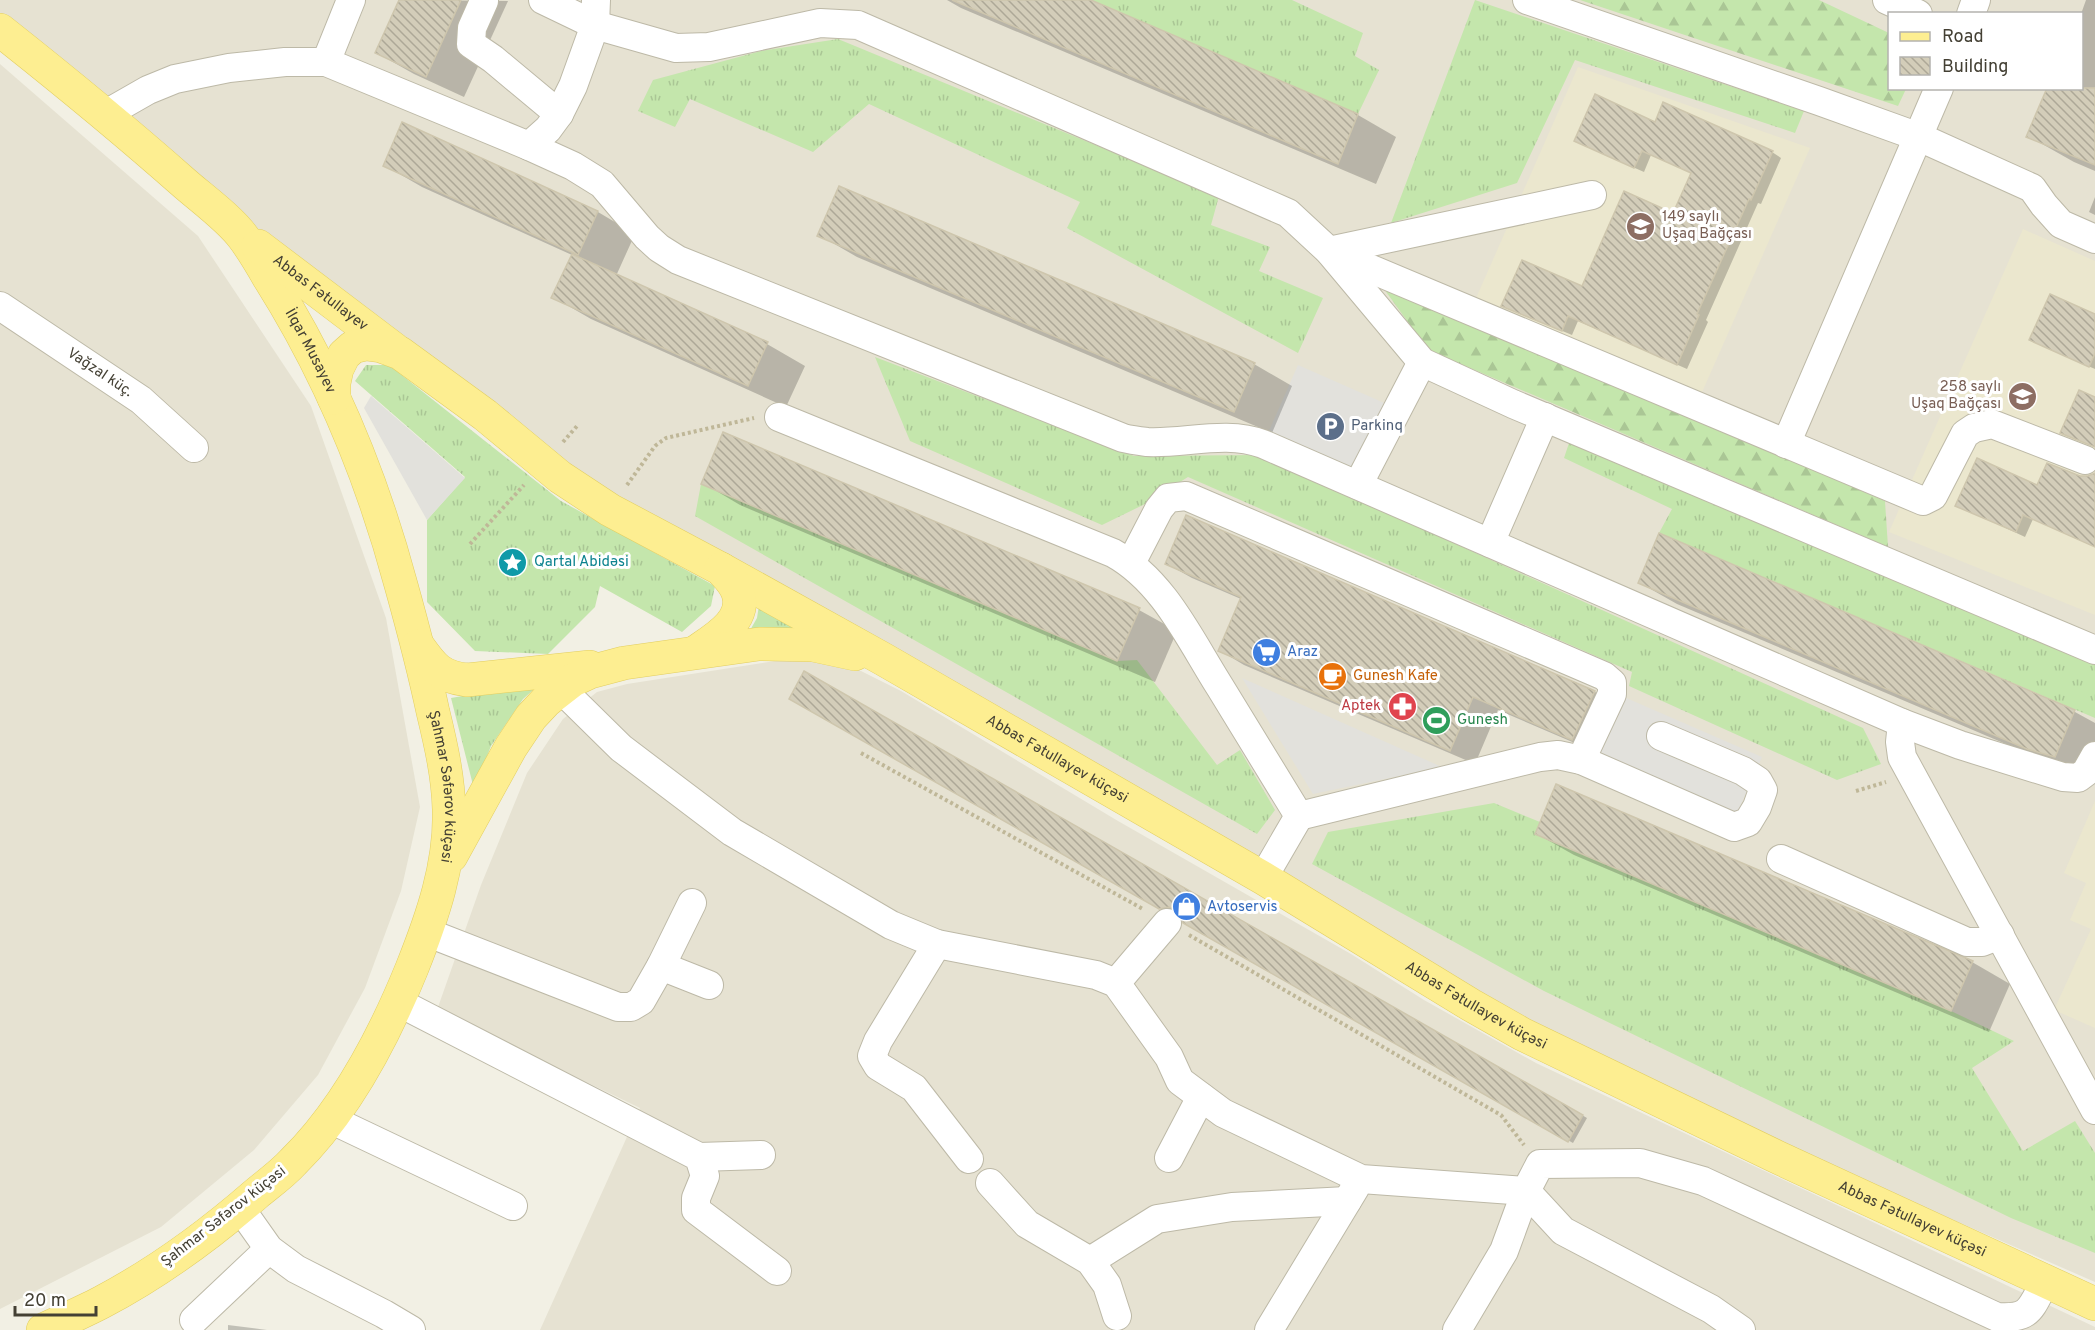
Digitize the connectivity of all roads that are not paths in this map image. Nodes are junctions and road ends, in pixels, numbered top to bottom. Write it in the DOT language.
graph roads {
  1 [pos="351,0"];
  2 [pos="543,0"];
  3 [pos="1527,0"];
  4 [pos="1887,0"];
  5 [pos="484,1"];
  6 [pos="595,12"];
  7 [pos="1914,12"];
  8 [pos="0,30"];
  9 [pos="326,62"];
  10 [pos="1938,90"];
  11 [pos="106,114"];
  12 [pos="559,114"];
  13 [pos="1918,137"];
  14 [pos="529,146"];
  15 [pos="1592,195"];
  16 [pos="241,233"];
  17 [pos="2095,239"];
  18 [pos="1329,251"];
  19 [pos="0,306"];
  20 [pos="400,353"];
  21 [pos="1422,362"];
  22 [pos="334,398"];
  23 [pos="779,417"];
  24 [pos="1545,417"];
  25 [pos="1786,444"];
  26 [pos="194,448"];
  27 [pos="2085,460"];
  28 [pos="1358,485"];
  29 [pos="610,510"];
  30 [pos="1490,543"];
  31 [pos="1131,563"];
  32 [pos="722,569"];
  33 [pos="418,646"];
  34 [pos="2095,650"];
  35 [pos="695,652"];
  36 [pos="883,659"];
  37 [pos="624,663"];
  38 [pos="561,689"];
  39 [pos="1902,723"];
  40 [pos="1661,736"];
  41 [pos="2095,756"];
  42 [pos="1581,760"];
  43 [pos="1299,816"];
  44 [pos="1780,860"];
  45 [pos="443,871"];
  46 [pos="1263,878"];
  47 [pos="692,903"];
  48 [pos="1167,923"];
  49 [pos="426,932"];
  50 [pos="2000,935"];
  51 [pos="937,944"];
  52 [pos="661,966"];
  53 [pos="1116,983"];
  54 [pos="709,985"];
  55 [pos="398,1002"];
  56 [pos="1201,1097"];
  57 [pos="2095,1110"];
  58 [pos="330,1119"];
  59 [pos="761,1155"];
  60 [pos="699,1157"];
  61 [pos="1169,1158"];
  62 [pos="969,1159"];
  63 [pos="990,1183"];
  64 [pos="1354,1190"];
  65 [pos="1526,1191"];
  66 [pos="513,1206"];
  67 [pos="240,1209"];
  68 [pos="269,1249"];
  69 [pos="1090,1261"];
  70 [pos="777,1271"];
  71 [pos="2045,1282"];
  72 [pos="2095,1304"];
  73 [pos="1117,1316"];
  74 [pos="194,1320"];
  75 [pos="43,1330"];
  76 [pos="411,1330"];
  77 [pos="1269,1330"];
  78 [pos="1457,1330"];
  79 [pos="1741,1330"];
  1 -- 9 [label="street"];
  2 -- 6 [label="street"];
  3 -- 13 [label="street"];
  4 -- 7 [label="street"];
  5 -- 12 [label="street"];
  6 -- 12 [label="street"];
  6 -- 18 [label="street"];
  8 -- 11 [label="main road, İlqar Musayev"];
  9 -- 11 [label="street"];
  9 -- 14 [label="street"];
  10 -- 13 [label="street"];
  11 -- 16 [label="main road, İlqar Musayev"];
  12 -- 14 [label="street"];
  13 -- 17 [label="street"];
  13 -- 25 [label="street"];
  14 -- 28 [label="street"];
  15 -- 18 [label="street"];
  16 -- 20 [label="main road, Abbas Fətullayev"];
  16 -- 22 [label="main road, İlqar Musayev"];
  18 -- 21 [label="street"];
  18 -- 25 [label="street"];
  19 -- 26 [label="street, Vağzal küç."];
  20 -- 22 [label="main road"];
  20 -- 29 [label="main road, Abbas Fətullayev"];
  21 -- 24 [label="street"];
  21 -- 28 [label="street"];
  22 -- 33 [label="main road, İlqar Musayev"];
  23 -- 31 [label="street"];
  24 -- 30 [label="street"];
  24 -- 34 [label="street"];
  25 -- 27 [label="street"];
  28 -- 30 [label="street"];
  29 -- 32 [label="main road, Abbas Fətullayev küçəsi"];
  30 -- 39 [label="street"];
  31 -- 42 [label="street"];
  31 -- 43 [label="street"];
  32 -- 35 [label="main road"];
  32 -- 36 [label="main road, Abbas Fətullayev küçəsi"];
  33 -- 37 [label="main road"];
  33 -- 45 [label="main road, Şahmar Səfərov küçəsi"];
  35 -- 36 [label="main road"];
  35 -- 37 [label="main road"];
  36 -- 46 [label="main road, Abbas Fətullayev küçəsi"];
  37 -- 38 [label="main road"];
  38 -- 45 [label="main road"];
  38 -- 51 [label="street"];
  39 -- 41 [label="street"];
  39 -- 50 [label="street"];
  40 -- 42 [label="street"];
  42 -- 43 [label="street"];
  43 -- 46 [label="street"];
  44 -- 50 [label="street"];
  45 -- 49 [label="main road, Şahmar Səfərov küçəsi"];
  46 -- 71 [label="main road, Abbas Fətullayev küçəsi"];
  47 -- 52 [label="street"];
  48 -- 53 [label="street"];
  49 -- 52 [label="street"];
  49 -- 55 [label="main road, Şahmar Səfərov küçəsi"];
  50 -- 57 [label="street"];
  51 -- 53 [label="street"];
  51 -- 62 [label="street"];
  52 -- 54 [label="street"];
  53 -- 56 [label="street"];
  55 -- 58 [label="main road, Şahmar Səfərov küçəsi"];
  55 -- 60 [label="street"];
  56 -- 61 [label="street"];
  56 -- 64 [label="street"];
  58 -- 66 [label="street"];
  58 -- 67 [label="main road, Şahmar Səfərov küçəsi"];
  59 -- 60 [label="street"];
  60 -- 70 [label="street"];
  63 -- 69 [label="street"];
  64 -- 65 [label="street"];
  64 -- 69 [label="street"];
  64 -- 77 [label="street"];
  65 -- 71 [label="street"];
  65 -- 78 [label="street"];
  65 -- 79 [label="street"];
  67 -- 68 [label="street"];
  67 -- 75 [label="main road, Şahmar Səfərov küçəsi"];
  68 -- 74 [label="street"];
  68 -- 76 [label="street"];
  69 -- 73 [label="street"];
  71 -- 72 [label="main road, Abbas Fətullayev küçəsi"];
}
